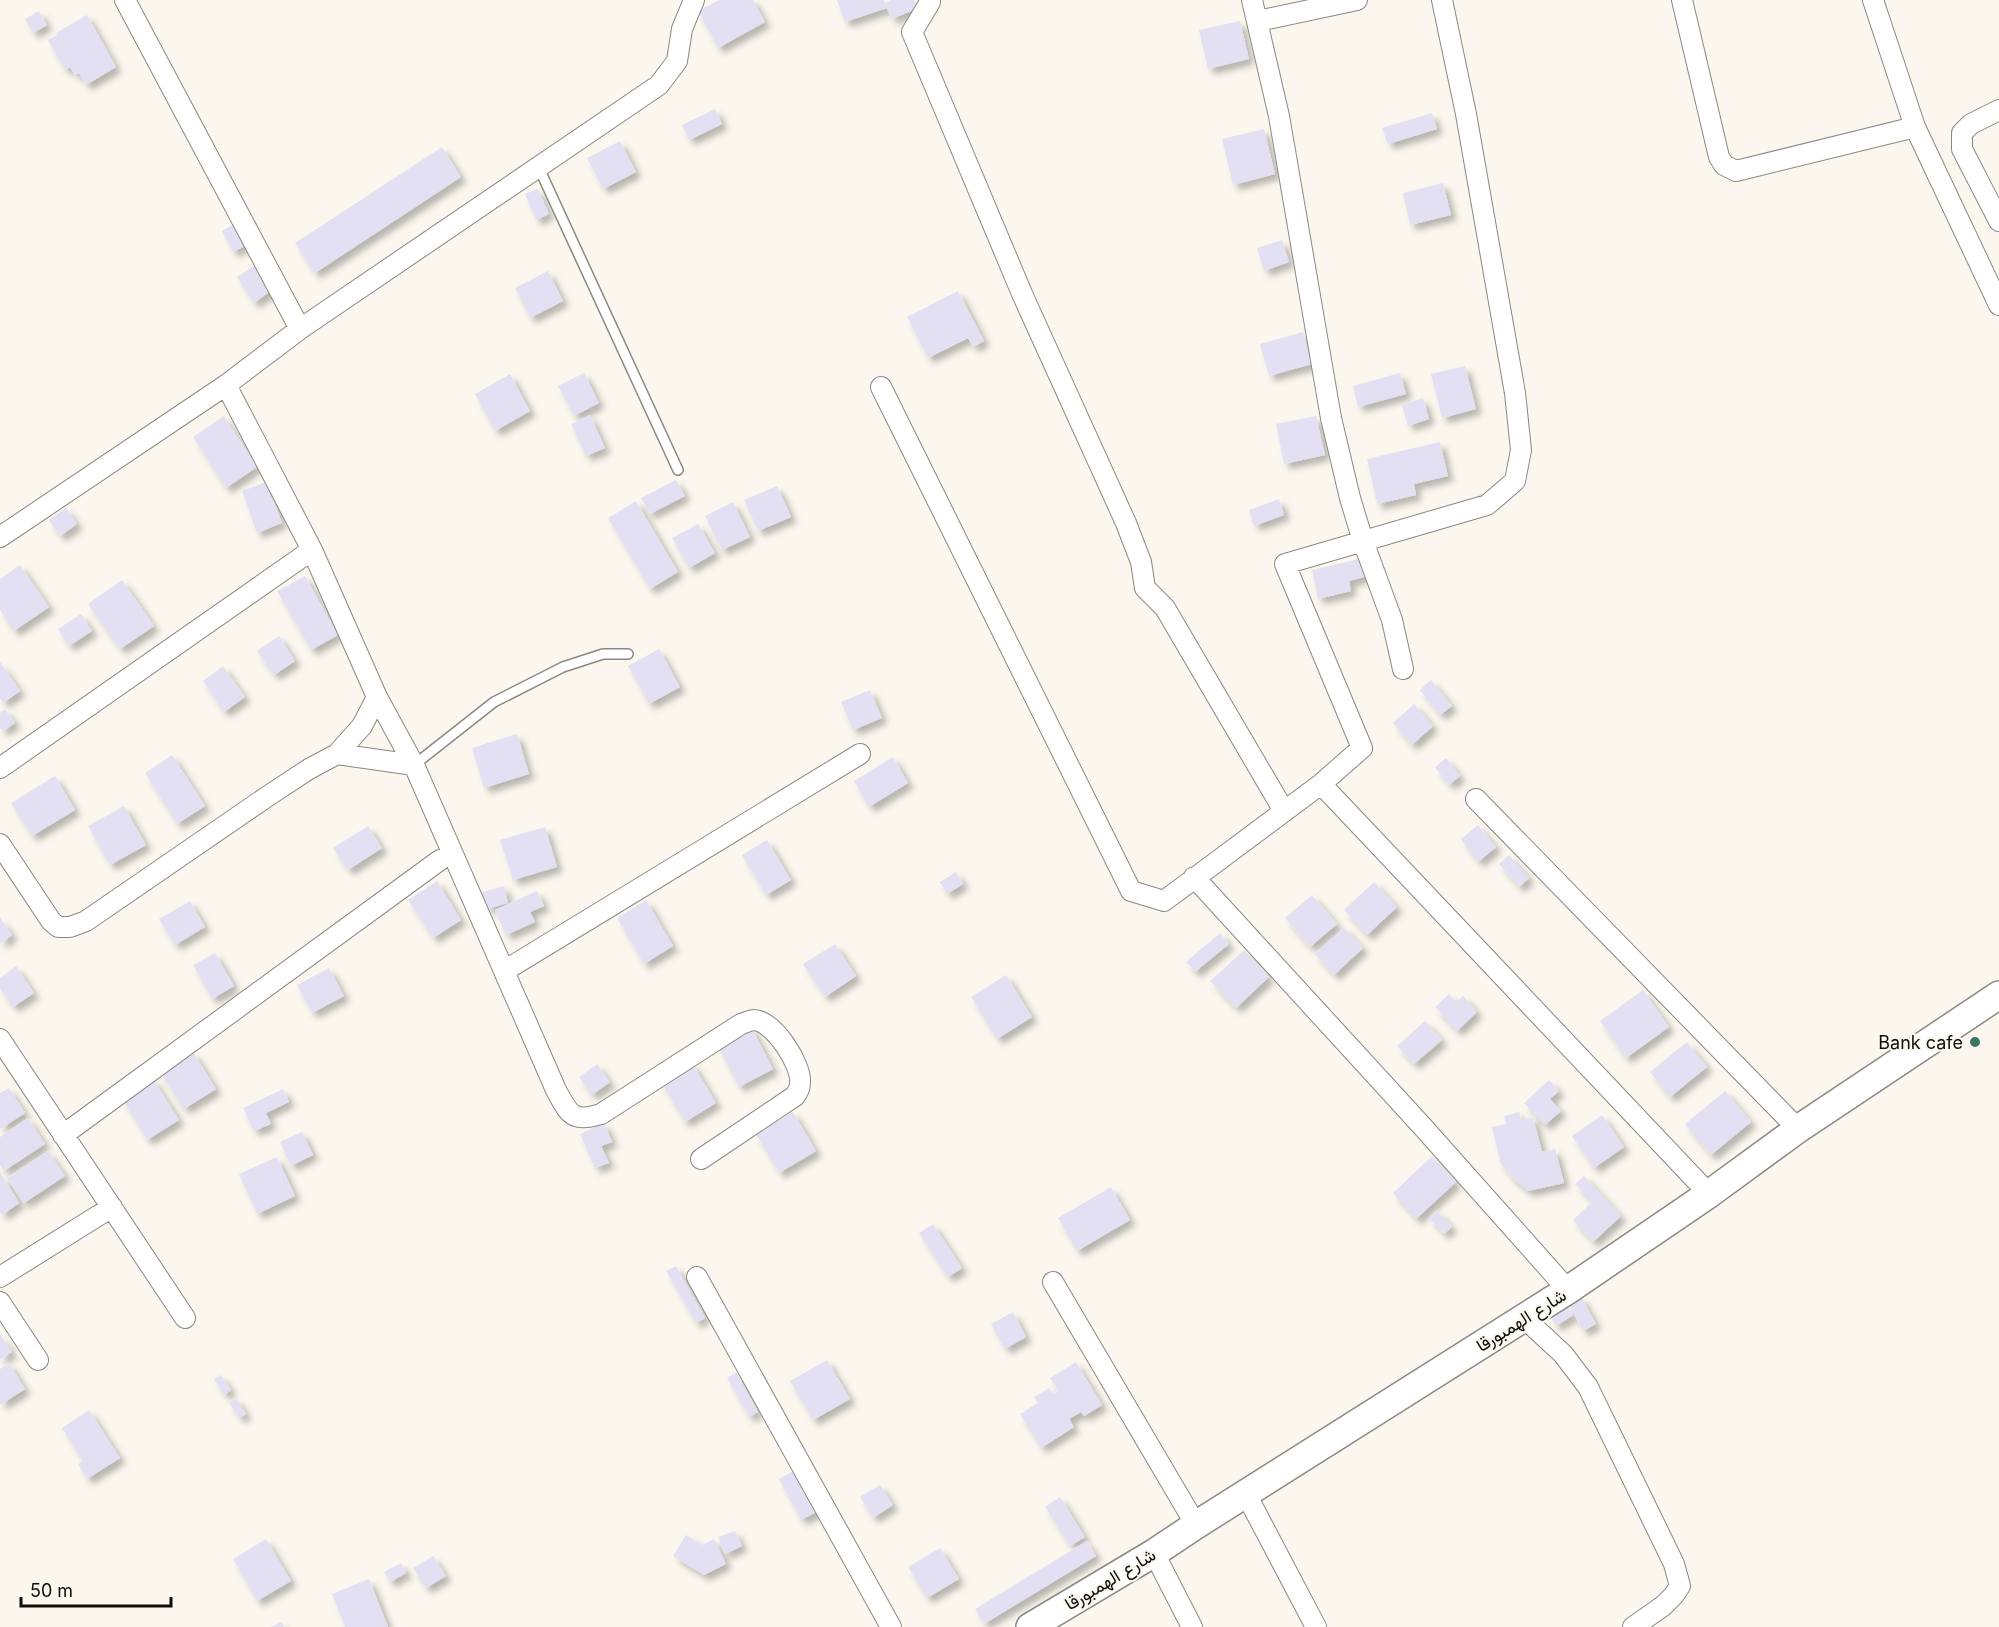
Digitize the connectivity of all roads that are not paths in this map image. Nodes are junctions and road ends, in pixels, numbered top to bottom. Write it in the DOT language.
graph roads {
  1 [pos="125,0"];
  2 [pos="694,0"];
  3 [pos="930,0"];
  4 [pos="1252,0"];
  5 [pos="1357,0"];
  6 [pos="1442,0"];
  7 [pos="1682,0"];
  8 [pos="1873,0"];
  9 [pos="1258,21"];
  10 [pos="1999,110"];
  11 [pos="1915,127"];
  12 [pos="538,166"];
  13 [pos="1999,221"];
  14 [pos="1999,305"];
  15 [pos="300,329"];
  16 [pos="226,385"];
  17 [pos="881,387"];
  18 [pos="678,470"];
  19 [pos="0,537"];
  20 [pos="1363,541"];
  21 [pos="312,550"];
  22 [pos="628,654"];
  23 [pos="1403,669"];
  24 [pos="377,697"];
  25 [pos="337,754"];
  26 [pos="860,754"];
  27 [pos="414,765"];
  28 [pos="0,768"];
  29 [pos="1321,784"];
  30 [pos="1476,799"];
  31 [pos="1284,812"];
  32 [pos="0,844"];
  33 [pos="440,860"];
  34 [pos="1194,877"];
  35 [pos="504,971"];
  36 [pos="1999,994"];
  37 [pos="0,1039"];
  38 [pos="1798,1129"];
  39 [pos="63,1135"];
  40 [pos="701,1159"];
  41 [pos="1709,1194"];
  42 [pos="112,1206"];
  43 [pos="0,1277"];
  44 [pos="697,1278"];
  45 [pos="1053,1282"];
  46 [pos="1568,1290"];
  47 [pos="0,1302"];
  48 [pos="185,1318"];
  49 [pos="1524,1318"];
  50 [pos="38,1360"];
  51 [pos="1246,1494"];
  52 [pos="1196,1525"];
  53 [pos="1154,1554"];
  54 [pos="891,1627"];
  55 [pos="1030,1627"];
  56 [pos="1192,1627"];
  57 [pos="1316,1627"];
  58 [pos="1633,1627"];
  1 -- 15 [label="street"];
  2 -- 12 [label="street"];
  3 -- 31 [label="street"];
  4 -- 9 [label="street"];
  5 -- 9 [label="street"];
  6 -- 20 [label="street"];
  7 -- 11 [label="street"];
  8 -- 11 [label="street"];
  9 -- 20 [label="street"];
  10 -- 13 [label="street"];
  11 -- 14 [label="street"];
  12 -- 15 [label="street"];
  12 -- 18 [label="lane"];
  15 -- 16 [label="street"];
  16 -- 19 [label="street"];
  16 -- 21 [label="street"];
  17 -- 34 [label="street"];
  20 -- 23 [label="street"];
  20 -- 29 [label="street"];
  21 -- 24 [label="street"];
  21 -- 28 [label="street"];
  22 -- 27 [label="lane"];
  24 -- 25 [label="street"];
  24 -- 27 [label="street"];
  25 -- 27 [label="street"];
  25 -- 32 [label="street"];
  26 -- 35 [label="street"];
  27 -- 35 [label="street"];
  29 -- 31 [label="street"];
  29 -- 41 [label="street"];
  30 -- 38 [label="street"];
  31 -- 34 [label="street"];
  33 -- 39 [label="street"];
  34 -- 46 [label="street"];
  35 -- 40 [label="street"];
  36 -- 38 [label="street, شارع الهمبورقا"];
  37 -- 39 [label="street"];
  38 -- 41 [label="street, شارع الهمبورقا"];
  39 -- 42 [label="street"];
  41 -- 46 [label="street, شارع الهمبورقا"];
  42 -- 43 [label="street"];
  42 -- 48 [label="street"];
  44 -- 54 [label="street"];
  45 -- 52 [label="street"];
  46 -- 49 [label="street, شارع الهمبورقا"];
  47 -- 50 [label="street"];
  49 -- 51 [label="street, شارع الهمبورقا"];
  49 -- 58 [label="street"];
  51 -- 52 [label="street, شارع الهمبورقا"];
  51 -- 57 [label="street"];
  52 -- 53 [label="street, شارع الهمبورقا"];
  53 -- 55 [label="street, شارع الهمبورقا"];
  53 -- 56 [label="street"];
}
